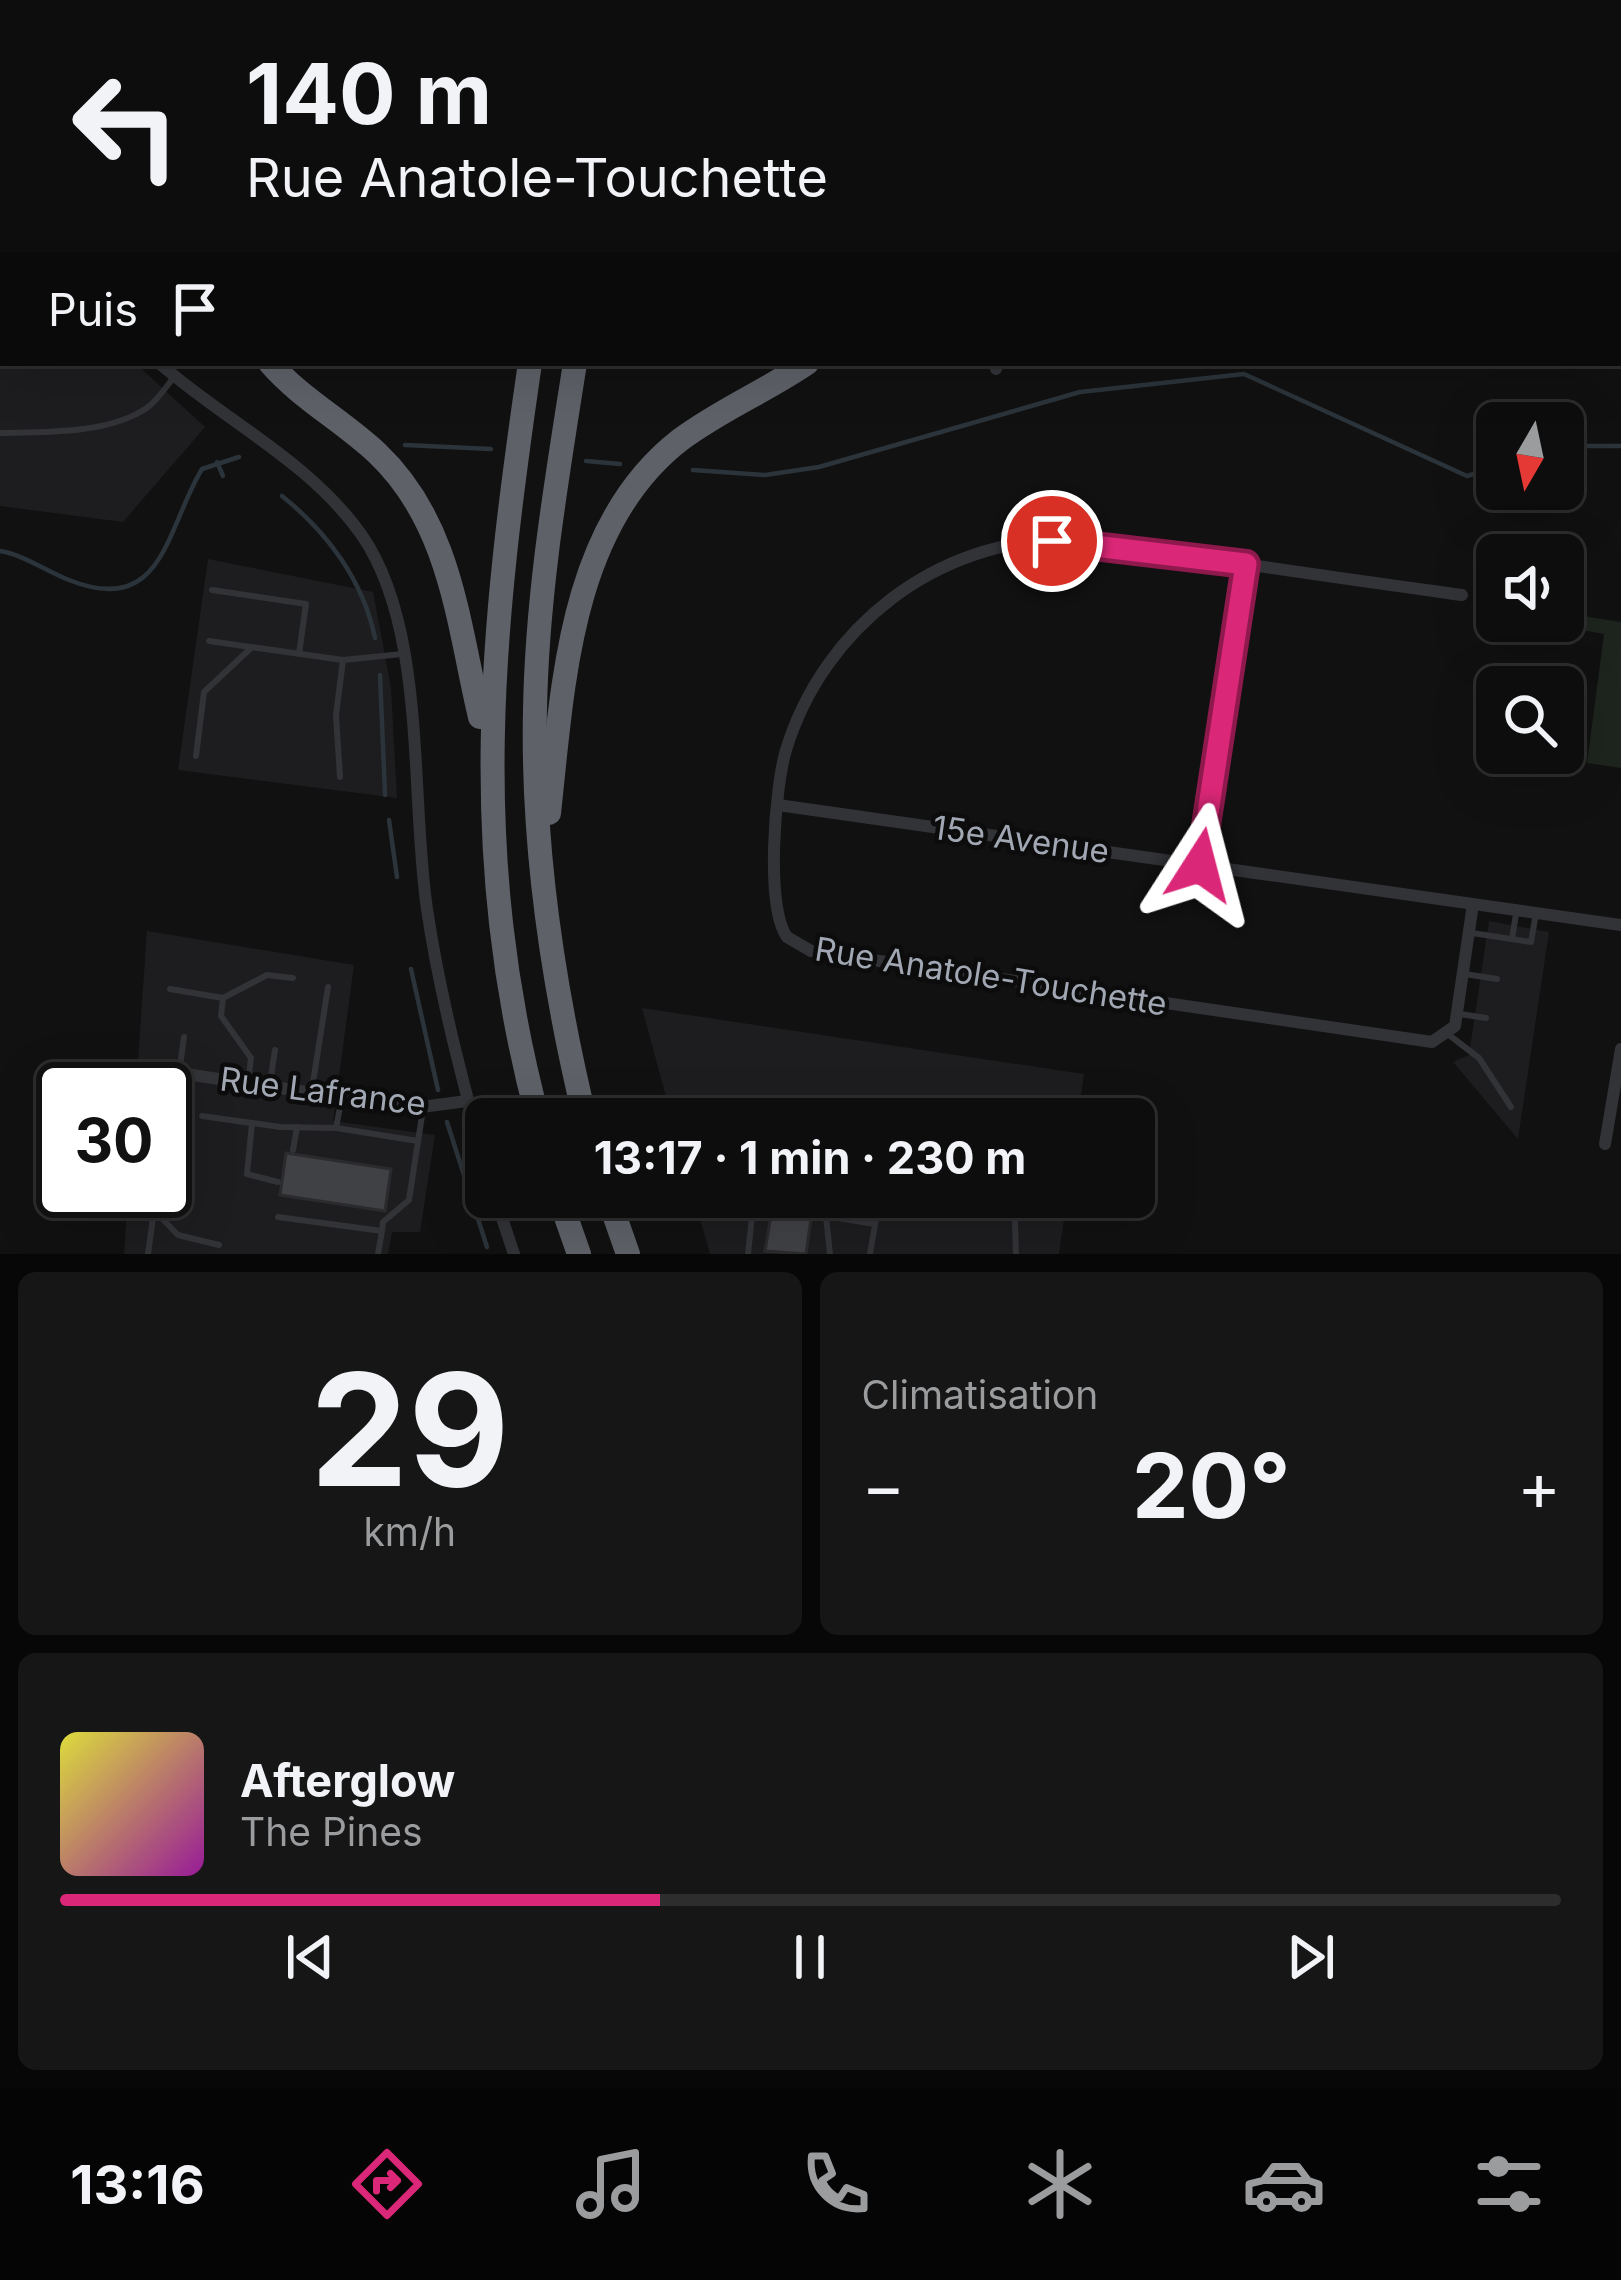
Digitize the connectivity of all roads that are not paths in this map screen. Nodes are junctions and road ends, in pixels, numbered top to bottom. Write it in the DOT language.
graph roads {
  1 [pos="163,366"];
  2 [pos="274,366"];
  3 [pos="530,366"];
  4 [pos="575,366"];
  5 [pos="801,366"];
  6 [pos="175,376"];
  7 [pos="0,434"];
  8 [pos="1246,564"];
  9 [pos="212,590"];
  10 [pos="1462,595"];
  11 [pos="208,641"];
  12 [pos="251,647"];
  13 [pos="406,653"];
  14 [pos="299,654"];
  15 [pos="343,660"];
  16 [pos="196,755"];
  17 [pos="491,760"];
  18 [pos="340,777"];
  19 [pos="778,805"];
  20 [pos="1200,865"];
  21 [pos="542,875"];
  22 [pos="1473,904"];
  23 [pos="1516,910"];
  24 [pos="1536,913"];
  25 [pos="1621,925"];
  26 [pos="1469,932"];
  27 [pos="1512,939"];
  28 [pos="1463,974"];
  29 [pos="293,978"];
  30 [pos="1497,979"];
  31 [pos="328,987"];
  32 [pos="170,989"];
  33 [pos="223,998"];
  34 [pos="1457,1013"];
  35 [pos="1486,1018"];
  36 [pos="1449,1035"];
  37 [pos="184,1036"];
  38 [pos="1621,1049"];
  39 [pos="275,1050"];
  40 [pos="180,1062"];
  41 [pos="192,1075"];
  42 [pos="1618,1079"];
  43 [pos="248,1083"];
  44 [pos="270,1087"];
  45 [pos="311,1093"];
  46 [pos="342,1097"];
  47 [pos="466,1098"];
  48 [pos="534,1098"];
  49 [pos="582,1098"];
  50 [pos="465,1101"];
  51 [pos="1511,1107"];
  52 [pos="423,1109"];
  53 [pos="202,1116"];
  54 [pos="252,1123"];
  55 [pos="297,1127"];
  56 [pos="337,1128"];
  57 [pos="418,1141"];
  58 [pos="1605,1144"];
  59 [pos="293,1150"];
  60 [pos="278,1183"];
  61 [pos="278,1217"];
  62 [pos="153,1218"];
  63 [pos="162,1218"];
  64 [pos="502,1218"];
  65 [pos="567,1218"];
  66 [pos="615,1218"];
  67 [pos="752,1218"];
  68 [pos="826,1218"];
  69 [pos="838,1218"];
  70 [pos="876,1218"];
  71 [pos="1015,1218"];
  72 [pos="875,1224"];
  73 [pos="382,1231"];
  74 [pos="219,1245"];
  75 [pos="148,1254"];
  76 [pos="378,1254"];
  77 [pos="514,1254"];
  78 [pos="579,1254"];
  79 [pos="628,1254"];
  80 [pos="748,1254"];
  81 [pos="830,1254"];
  82 [pos="870,1254"];
  83 [pos="1016,1254"];
  1 -- 6 [label="street"];
  2 -- 17 [label="highway"];
  3 -- 17 [label="highway"];
  4 -- 21 [label="highway"];
  5 -- 21 [label="highway"];
  6 -- 7 [label="lane"];
  6 -- 13 [label="street"];
  8 -- 10 [label="street, Rue Anatole-Touchette"];
  8 -- 19 [label="street, Rue Anatole-Touchette"];
  8 -- 20 [label="street"];
  9 -- 14 [label="lane"];
  11 -- 12 [label="lane"];
  12 -- 14 [label="lane"];
  12 -- 16 [label="lane"];
  13 -- 15 [label="lane"];
  13 -- 47 [label="street"];
  14 -- 15 [label="lane"];
  15 -- 18 [label="lane"];
  17 -- 48 [label="highway"];
  19 -- 20 [label="street, 15e Avenue"];
  19 -- 36 [label="street, Rue Anatole-Touchette"];
  20 -- 22 [label="street, 15e Avenue"];
  21 -- 49 [label="highway"];
  22 -- 23 [label="street, 15e Avenue"];
  22 -- 26 [label="street"];
  23 -- 24 [label="street, 15e Avenue"];
  23 -- 27 [label="lane"];
  24 -- 25 [label="street, 15e Avenue"];
  24 -- 27 [label="lane"];
  26 -- 27 [label="lane"];
  26 -- 28 [label="street"];
  28 -- 30 [label="lane"];
  28 -- 34 [label="street"];
  29 -- 33 [label="lane"];
  31 -- 45 [label="lane"];
  32 -- 33 [label="lane"];
  33 -- 43 [label="lane"];
  34 -- 35 [label="lane"];
  34 -- 36 [label="street"];
  36 -- 51 [label="lane"];
  37 -- 40 [label="lane"];
  38 -- 42 [label="street"];
  39 -- 44 [label="lane"];
  41 -- 43 [label="street, Rue Lafrance"];
  42 -- 58 [label="street"];
  43 -- 44 [label="street, Rue Lafrance"];
  44 -- 45 [label="street, Rue Lafrance"];
  45 -- 46 [label="street, Rue Lafrance"];
  46 -- 52 [label="street, Rue Lafrance"];
  46 -- 56 [label="lane"];
  50 -- 52 [label="street, Rue Lafrance"];
  52 -- 57 [label="lane"];
  53 -- 54 [label="lane"];
  54 -- 55 [label="lane"];
  54 -- 60 [label="lane"];
  55 -- 56 [label="lane"];
  55 -- 59 [label="lane"];
  56 -- 57 [label="lane"];
  57 -- 73 [label="lane"];
  61 -- 73 [label="lane"];
  62 -- 75 [label="lane"];
  63 -- 74 [label="lane"];
  64 -- 77 [label="street"];
  65 -- 78 [label="highway"];
  66 -- 79 [label="highway"];
  67 -- 80 [label="lane"];
  68 -- 81 [label="lane"];
  69 -- 72 [label="lane"];
  70 -- 72 [label="lane"];
  71 -- 83 [label="lane"];
  72 -- 82 [label="lane"];
  73 -- 76 [label="lane"];
}
